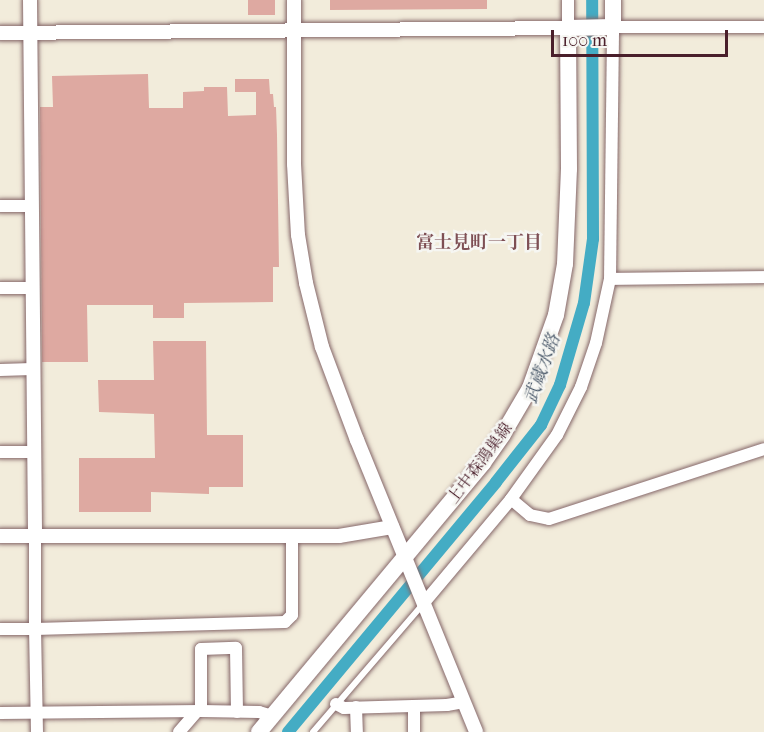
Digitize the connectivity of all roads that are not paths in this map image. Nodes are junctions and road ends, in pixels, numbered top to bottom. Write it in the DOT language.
graph roads {
  1 [pos="30,0"];
  2 [pos="294,0"];
  3 [pos="568,0"];
  4 [pos="613,0"];
  5 [pos="608,27"];
  6 [pos="764,27"];
  7 [pos="573,28"];
  8 [pos="294,29"];
  9 [pos="0,33"];
  10 [pos="30,33"];
  11 [pos="0,206"];
  12 [pos="32,206"];
  13 [pos="764,277"];
  14 [pos="610,279"];
  15 [pos="0,288"];
  16 [pos="32,288"];
  17 [pos="32,369"];
  18 [pos="0,370"];
  19 [pos="764,449"];
  20 [pos="0,452"];
  21 [pos="32,452"];
  22 [pos="511,499"];
  23 [pos="392,527"];
  24 [pos="35,535"];
  25 [pos="0,536"];
  26 [pos="292,536"];
  27 [pos="407,564"];
  28 [pos="420,598"];
  29 [pos="0,629"];
  30 [pos="36,629"];
  31 [pos="464,702"];
  32 [pos="336,704"];
  33 [pos="414,706"];
  34 [pos="356,707"];
  35 [pos="199,711"];
  36 [pos="237,712"];
  37 [pos="0,713"];
  38 [pos="37,713"];
  39 [pos="272,716"];
  40 [pos="37,732"];
  41 [pos="178,732"];
  42 [pos="259,732"];
  43 [pos="313,732"];
  44 [pos="357,732"];
  45 [pos="414,732"];
  46 [pos="476,732"];
  1 -- 10 [label="street"];
  2 -- 8 [label="street"];
  3 -- 7 [label="street"];
  4 -- 5 [label="main road"];
  5 -- 6 [label="street"];
  5 -- 7 [label="main road"];
  5 -- 14 [label="street"];
  7 -- 8 [label="street"];
  7 -- 27 [label="main road, 上中森鴻巣線"];
  8 -- 10 [label="street"];
  8 -- 23 [label="street"];
  9 -- 10 [label="street"];
  10 -- 12 [label="street"];
  11 -- 12 [label="street"];
  12 -- 16 [label="street"];
  13 -- 14 [label="street"];
  14 -- 22 [label="street"];
  15 -- 16 [label="street"];
  16 -- 17 [label="street"];
  17 -- 18 [label="street"];
  17 -- 21 [label="street"];
  19 -- 22 [label="street"];
  20 -- 21 [label="street"];
  21 -- 24 [label="street"];
  22 -- 28 [label="street"];
  23 -- 26 [label="street"];
  23 -- 27 [label="street"];
  24 -- 25 [label="street"];
  24 -- 26 [label="street"];
  24 -- 30 [label="street"];
  26 -- 30 [label="street"];
  27 -- 28 [label="street"];
  27 -- 39 [label="main road, 上中森鴻巣線"];
  28 -- 31 [label="street"];
  28 -- 32 [label="lane"];
  29 -- 30 [label="street"];
  30 -- 38 [label="street"];
  31 -- 33 [label="street"];
  31 -- 46 [label="street"];
  32 -- 34 [label="street"];
  32 -- 43 [label="lane"];
  33 -- 34 [label="street"];
  33 -- 45 [label="street"];
  34 -- 44 [label="street"];
  35 -- 36 [label="street"];
  35 -- 36 [label="street"];
  35 -- 38 [label="street"];
  35 -- 41 [label="street"];
  36 -- 39 [label="street"];
  37 -- 38 [label="street"];
  38 -- 40 [label="street"];
  39 -- 42 [label="main road, 上中森鴻巣線"];
}
